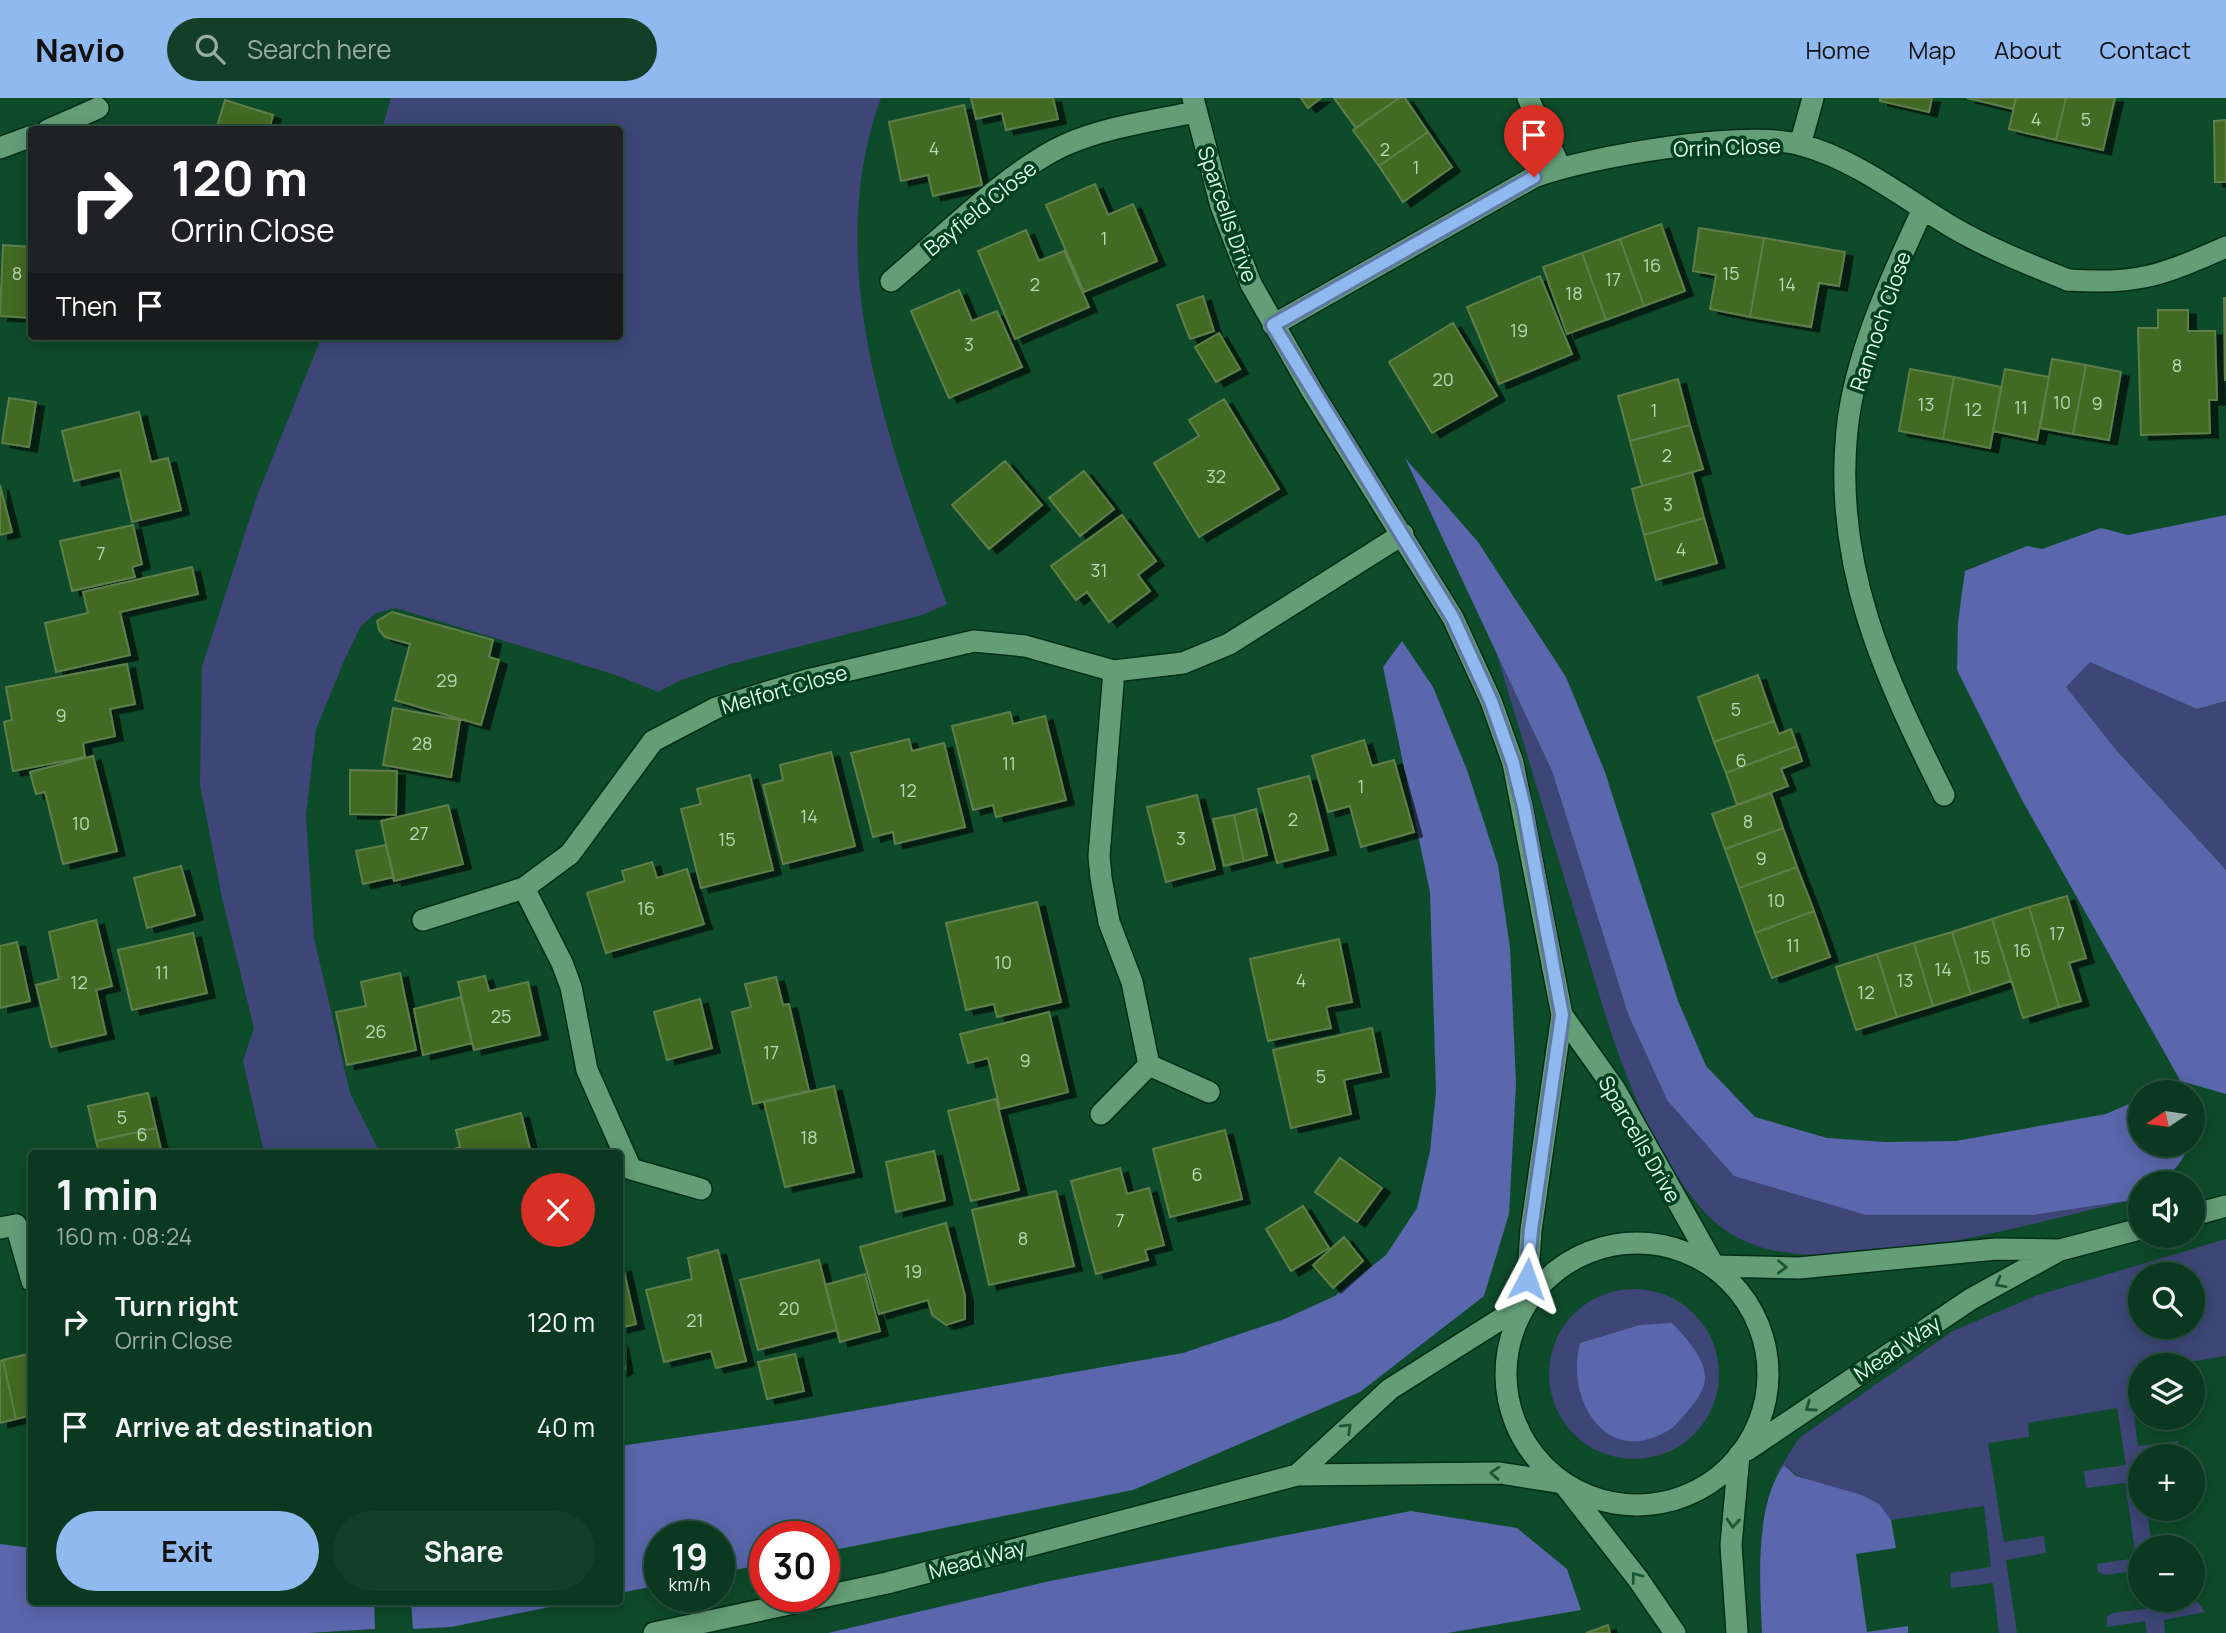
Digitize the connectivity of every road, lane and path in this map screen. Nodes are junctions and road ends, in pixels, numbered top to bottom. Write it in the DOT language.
graph roads {
  1 [pos="1528,98"];
  2 [pos="1813,98"];
  3 [pos="1194,105"];
  4 [pos="98,108"];
  5 [pos="59,126"];
  6 [pos="28,138"];
  7 [pos="1800,145"];
  8 [pos="0,148"];
  9 [pos="1560,167"];
  10 [pos="1923,209"];
  11 [pos="2226,247"];
  12 [pos="891,281"];
  13 [pos="1273,325"];
  14 [pos="1403,534"];
  15 [pos="1114,671"];
  16 [pos="1944,795"];
  17 [pos="524,888"];
  18 [pos="424,920"];
  19 [pos="1562,1015"];
  20 [pos="1149,1065"];
  21 [pos="1209,1092"];
  22 [pos="1101,1114"];
  23 [pos="616,1150"];
  24 [pos="625,1175"];
  25 [pos="701,1189"];
  26 [pos="2226,1206"];
  27 [pos="2205,1212"];
  28 [pos="8,1227"];
  29 [pos="2128,1231"];
  30 [pos="2060,1250"];
  31 [pos="1714,1266"];
  32 [pos="28,1272"];
  33 [pos="1526,1303"];
  34 [pos="1739,1455"];
  35 [pos="1297,1475"];
  36 [pos="1563,1483"];
  37 [pos="654,1633"];
  38 [pos="1675,1633"];
  39 [pos="1737,1633"];
  1 -- 9 [label="street"];
  2 -- 7 [label="street"];
  3 -- 12 [label="street, Bayfield Close"];
  3 -- 13 [label="street, Sparcells Drive"];
  4 -- 5 [label="street"];
  6 -- 8 [label="street"];
  7 -- 9 [label="street, Orrin Close"];
  7 -- 10 [label="street, Orrin Close"];
  9 -- 13 [label="street, Orrin Close"];
  10 -- 11 [label="street, Orrin Close"];
  10 -- 16 [label="street, Rannoch Close"];
  13 -- 14 [label="street, Sparcells Drive"];
  14 -- 15 [label="street, Melfort Close"];
  14 -- 19 [label="street, Sparcells Drive"];
  15 -- 17 [label="street, Melfort Close"];
  15 -- 20 [label="street"];
  17 -- 18 [label="street, Melfort Close"];
  17 -- 23 [label="street"];
  19 -- 31 [label="street, Sparcells Drive"];
  19 -- 33 [label="street, Sparcells Drive"];
  20 -- 21 [label="street"];
  20 -- 22 [label="street"];
  24 -- 25 [label="street"];
  26 -- 27 [label="street"];
  28 -- 32 [label="street"];
  29 -- 30 [label="street, Mead Way"];
  31 -- 30 [label="street, Mead Way, one-way"];
  30 -- 34 [label="street, Mead Way, one-way"];
  31 -- 33 [label="street"];
  31 -- 34 [label="street"];
  35 -- 33 [label="street, Mead Way, one-way"];
  33 -- 36 [label="street"];
  34 -- 36 [label="street"];
  34 -- 39 [label="street, one-way"];
  36 -- 35 [label="street, Mead Way, one-way"];
  35 -- 37 [label="street, Mead Way"];
  38 -- 36 [label="street, one-way"];
}
